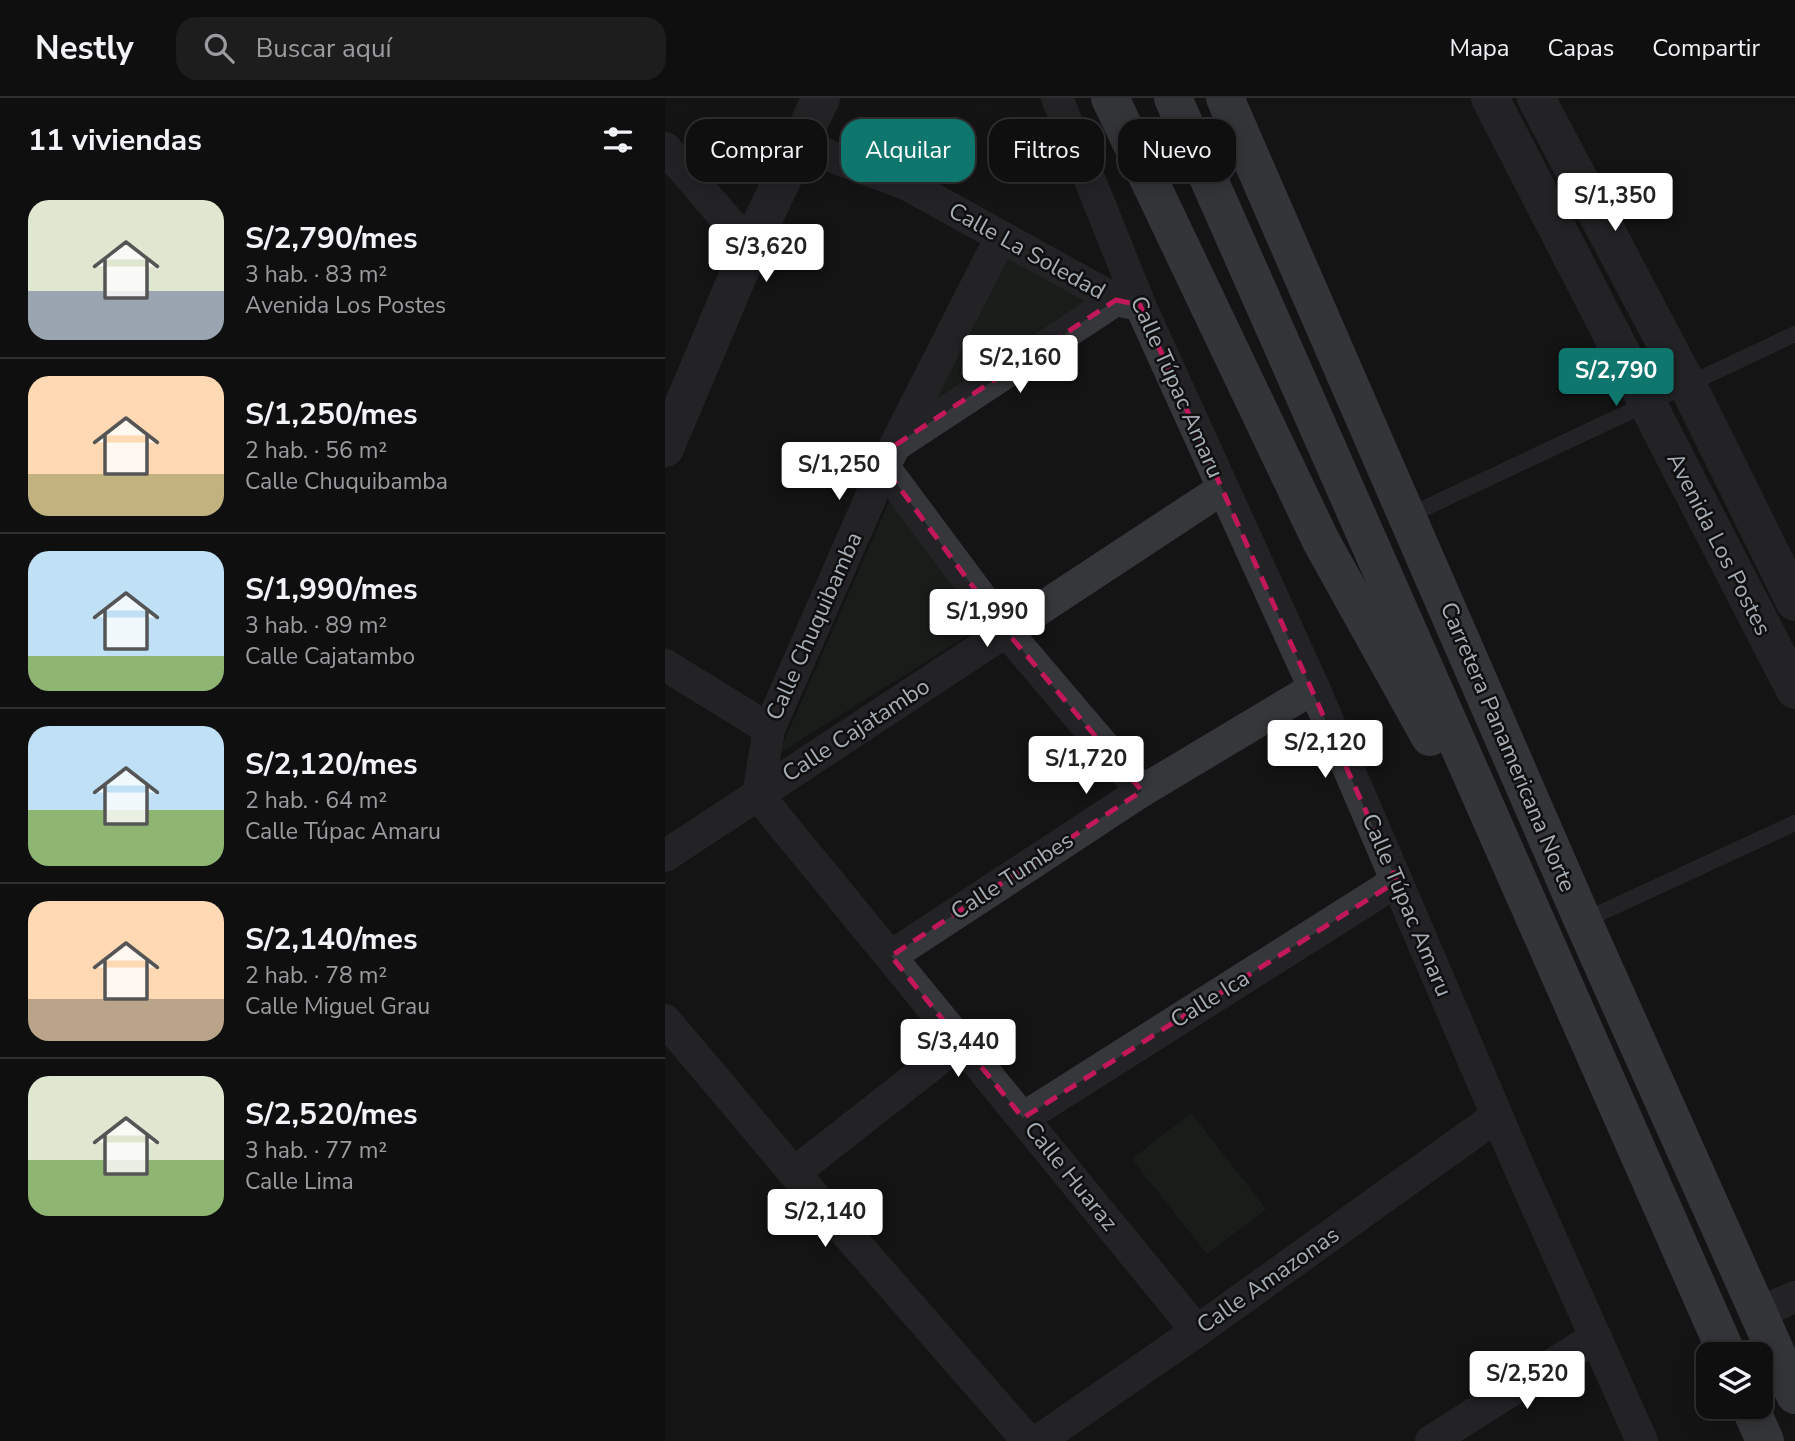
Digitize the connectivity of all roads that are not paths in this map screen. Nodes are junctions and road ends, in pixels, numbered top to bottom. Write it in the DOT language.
graph roads {
  1 [pos="821,98"];
  2 [pos="1058,98"];
  3 [pos="1110,98"];
  4 [pos="1173,98"];
  5 [pos="1225,98"];
  6 [pos="1490,98"];
  7 [pos="1512,98"];
  8 [pos="1536,98"];
  9 [pos="810,119"];
  10 [pos="665,148"];
  11 [pos="827,155"];
  12 [pos="780,182"];
  13 [pos="1001,237"];
  14 [pos="750,247"];
  15 [pos="1128,302"];
  16 [pos="1795,334"];
  17 [pos="1666,394"];
  18 [pos="665,448"];
  19 [pos="889,456"];
  20 [pos="1222,489"];
  21 [pos="1408,516"];
  22 [pos="1795,602"];
  23 [pos="1006,631"];
  24 [pos="665,665"];
  25 [pos="1314,688"];
  26 [pos="1795,690"];
  27 [pos="769,729"];
  28 [pos="1142,791"];
  29 [pos="758,795"];
  30 [pos="1795,822"];
  31 [pos="665,856"];
  32 [pos="1397,881"];
  33 [pos="1583,921"];
  34 [pos="1548,948"];
  35 [pos="891,956"];
  36 [pos="665,1020"];
  37 [pos="961,1042"];
  38 [pos="1497,1116"];
  39 [pos="1023,1118"];
  40 [pos="794,1173"];
  41 [pos="1795,1297"];
  42 [pos="1760,1312"];
  43 [pos="1197,1331"];
  44 [pos="1596,1337"];
  45 [pos="1722,1342"];
  46 [pos="1795,1395"];
  47 [pos="1755,1419"];
  48 [pos="1028,1441"];
  49 [pos="1038,1441"];
  50 [pos="1431,1441"];
  51 [pos="1642,1441"];
  52 [pos="1765,1441"];
  1 -- 9 [label="street"];
  2 -- 15 [label="street, Calle Túpac Amaru"];
  3 -- 34 [label="highway"];
  4 -- 34 [label="highway, Carretera Panamericana Norte"];
  5 -- 21 [label="highway, Carretera Panamericana Norte"];
  6 -- 17 [label="street, Avenida Los Postes"];
  7 -- 17 [label="street"];
  8 -- 17 [label="street, Avenida Los Postes"];
  10 -- 14 [label="street"];
  11 -- 13 [label="street, Calle La Soledad"];
  12 -- 14 [label="street"];
  13 -- 15 [label="street, Calle La Soledad"];
  13 -- 19 [label="street, Calle Chuquibamba"];
  14 -- 18 [label="street"];
  15 -- 19 [label="street"];
  15 -- 20 [label="street, Calle Túpac Amaru"];
  16 -- 17 [label="lane"];
  17 -- 21 [label="lane"];
  17 -- 22 [label="street, Avenida Los Postes"];
  17 -- 26 [label="street, Avenida Los Postes"];
  19 -- 23 [label="street"];
  19 -- 27 [label="street, Calle Chuquibamba"];
  20 -- 23 [label="street, Calle Cajatambo"];
  20 -- 25 [label="street, Calle Túpac Amaru"];
  21 -- 33 [label="highway, Carretera Panamericana Norte"];
  23 -- 28 [label="street"];
  23 -- 29 [label="street, Calle Cajatambo"];
  24 -- 27 [label="street"];
  25 -- 28 [label="street, Calle Tumbes"];
  25 -- 32 [label="street, Calle Túpac Amaru"];
  27 -- 29 [label="street, Calle Chuquibamba"];
  28 -- 35 [label="street, Calle Tumbes"];
  29 -- 31 [label="street, Calle Cajatambo"];
  29 -- 35 [label="street, Calle Huaraz"];
  30 -- 33 [label="lane"];
  32 -- 38 [label="street, Calle Túpac Amaru"];
  32 -- 39 [label="street, Calle Ica"];
  33 -- 42 [label="highway, Carretera Panamericana Norte"];
  34 -- 45 [label="highway, Carretera Panamericana Norte"];
  35 -- 37 [label="street, Calle Huaraz"];
  36 -- 40 [label="street"];
  37 -- 39 [label="street, Calle Huaraz"];
  37 -- 40 [label="street"];
  38 -- 43 [label="street, Calle Amazonas"];
  38 -- 44 [label="street, Calle Túpac Amaru"];
  39 -- 43 [label="street, Calle Huaraz"];
  40 -- 48 [label="street"];
  41 -- 42 [label="street"];
  42 -- 46 [label="highway, Carretera Panamericana Norte"];
  43 -- 49 [label="street, Calle Amazonas"];
  44 -- 50 [label="street"];
  44 -- 51 [label="street, Calle Túpac Amaru"];
  47 -- 52 [label="highway"];
}
